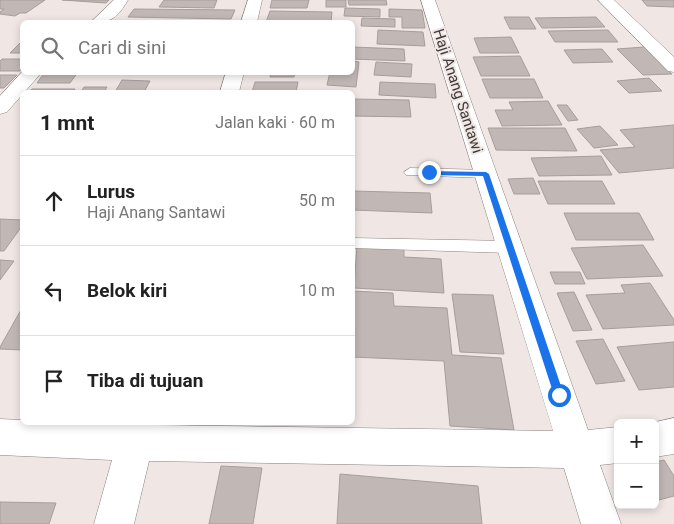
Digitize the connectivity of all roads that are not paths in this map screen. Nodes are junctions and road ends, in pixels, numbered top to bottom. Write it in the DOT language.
graph roads {
  1 [pos="121,0"];
  2 [pos="255,0"];
  3 [pos="428,0"];
  4 [pos="605,0"];
  5 [pos="101,20"];
  6 [pos="250,20"];
  7 [pos="674,67"];
  8 [pos="30,75"];
  9 [pos="234,75"];
  10 [pos="230,90"];
  11 [pos="0,108"];
  12 [pos="410,172"];
  13 [pos="486,174"];
  14 [pos="355,243"];
  15 [pos="510,247"];
  16 [pos="138,433"];
  17 [pos="674,436"];
  18 [pos="0,437"];
  19 [pos="659,438"];
  20 [pos="614,446"];
  21 [pos="578,450"];
  22 [pos="114,524"];
  23 [pos="601,524"];
  1 -- 5 [label="street"];
  2 -- 6 [label="street"];
  3 -- 13 [label="street, Haji Anang Santawi"];
  4 -- 7 [label="street"];
  8 -- 11 [label="street"];
  9 -- 10 [label="street"];
  12 -- 13 [label="lane"];
  13 -- 15 [label="street, Haji Anang Santawi"];
  14 -- 15 [label="lane"];
  15 -- 21 [label="street, Haji Anang Santawi"];
  16 -- 18 [label="street"];
  16 -- 21 [label="street"];
  16 -- 22 [label="street"];
  17 -- 19 [label="street"];
  20 -- 21 [label="street"];
  21 -- 23 [label="street, Haji Anang Santawi"];
}
